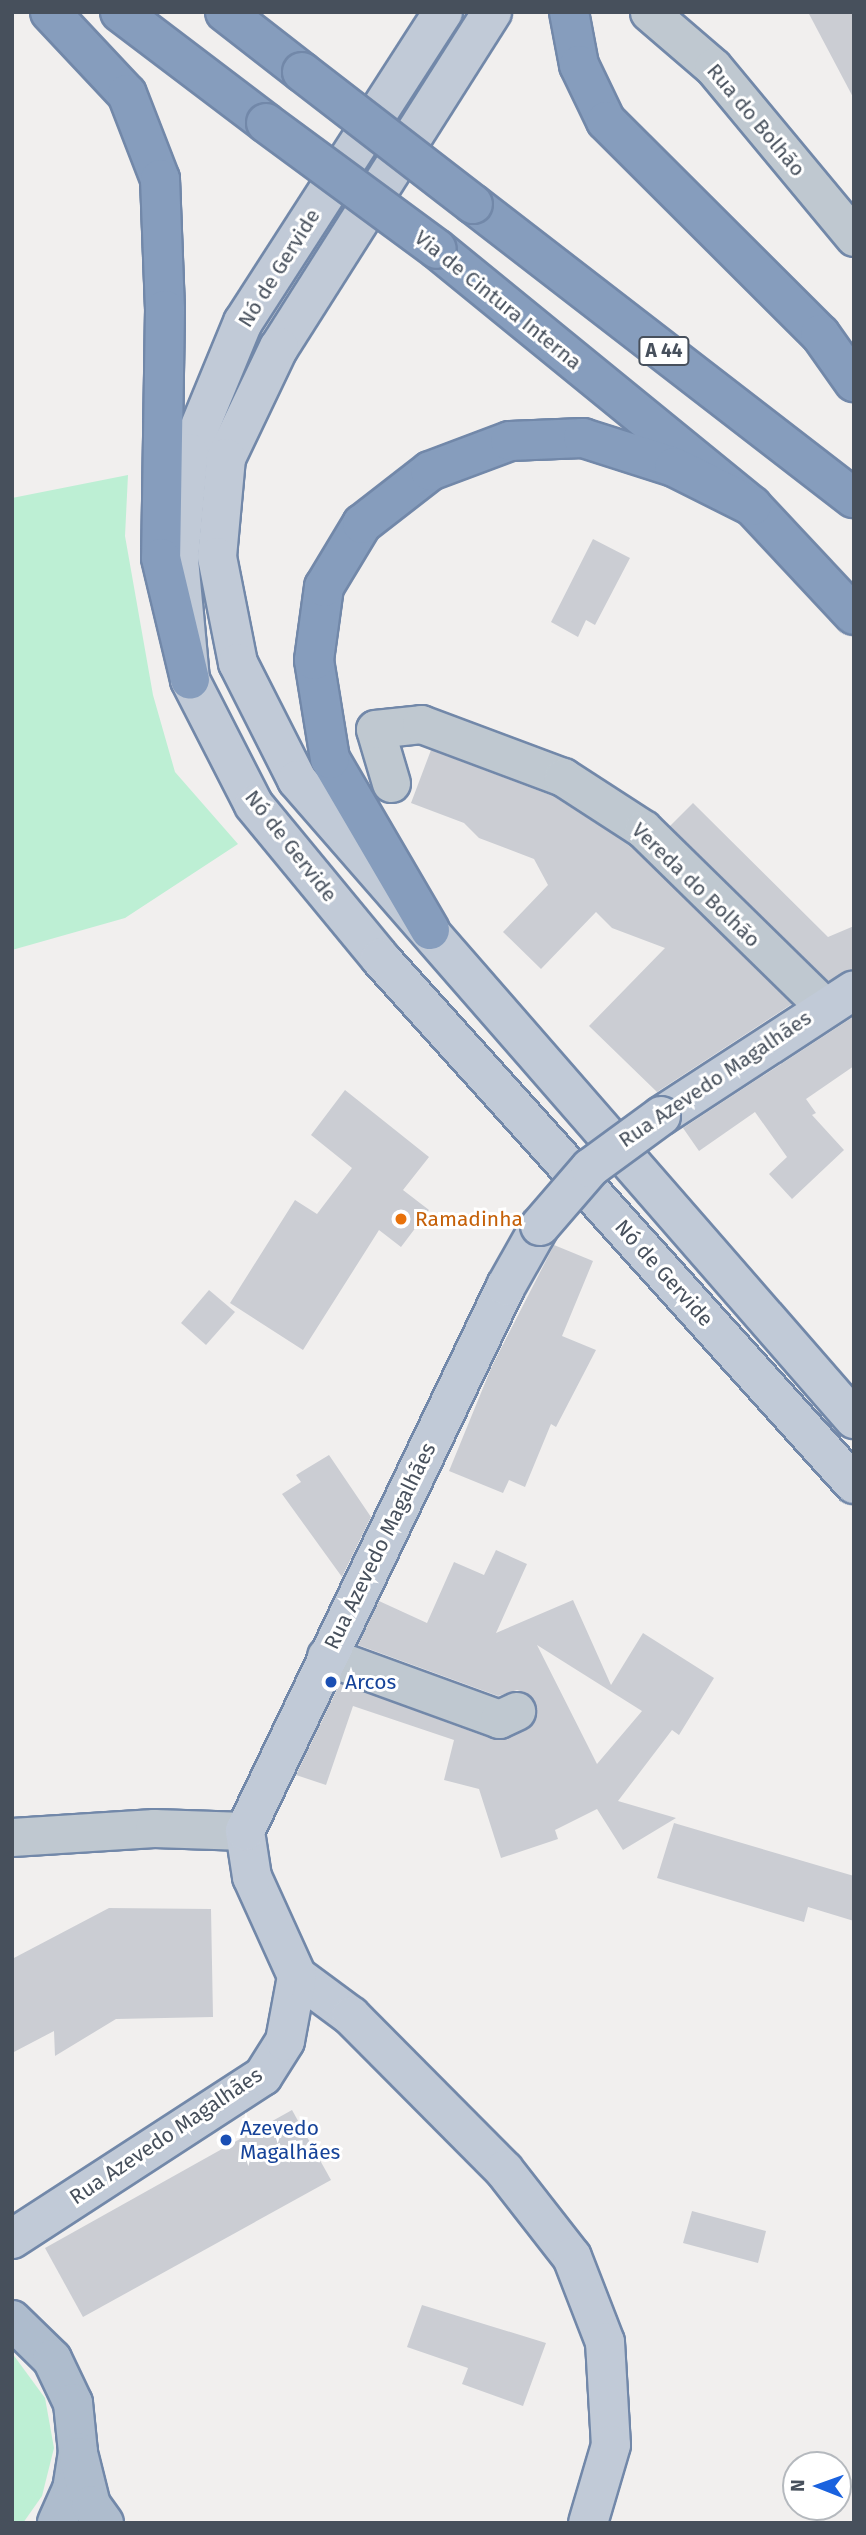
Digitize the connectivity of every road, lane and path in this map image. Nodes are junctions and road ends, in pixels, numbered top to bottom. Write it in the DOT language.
graph roads {
  1 [pos="50,12"];
  2 [pos="120,12"];
  3 [pos="225,12"];
  4 [pos="443,12"];
  5 [pos="492,12"];
  6 [pos="569,12"];
  7 [pos="649,12"];
  8 [pos="854,237"];
  9 [pos="854,382"];
  10 [pos="854,498"];
  11 [pos="752,506"];
  12 [pos="854,615"];
  13 [pos="190,680"];
  14 [pos="391,783"];
  15 [pos="430,930"];
  16 [pos="839,998"];
  17 [pos="854,1419"];
  18 [pos="854,1484"];
  19 [pos="327,1656"];
  20 [pos="516,1711"];
  21 [pos="245,1830"];
  22 [pos="12,1837"];
  23 [pos="297,1976"];
  24 [pos="12,2239"];
  25 [pos="14,2315"];
  26 [pos="78,2452"];
  27 [pos="57,2523"];
  28 [pos="104,2523"];
  29 [pos="589,2523"];
  1 -- 13 [label="highway"];
  2 -- 11 [label="highway, Via de Cintura Interna, bridge"];
  3 -- 10 [label="highway, A 44, bridge"];
  4 -- 13 [label="main road, Nó de Gervide"];
  5 -- 15 [label="main road, Nó de Gervide"];
  6 -- 9 [label="highway"];
  7 -- 8 [label="street, Rua do Bolhão"];
  11 -- 12 [label="highway, Via de Cintura Interna"];
  11 -- 15 [label="highway"];
  13 -- 18 [label="main road, Nó de Gervide"];
  14 -- 16 [label="street, Vereda do Bolhão"];
  15 -- 17 [label="main road, Nó de Gervide"];
  16 -- 19 [label="main road, Rua Azevedo Magalhães, bridge"];
  19 -- 20 [label="street"];
  19 -- 21 [label="main road, Rua Azevedo Magalhães"];
  21 -- 22 [label="street"];
  21 -- 23 [label="main road"];
  23 -- 24 [label="main road, Rua Azevedo Magalhães"];
  23 -- 29 [label="main road"];
  25 -- 26 [label="main road"];
  26 -- 27 [label="main road"];
  26 -- 28 [label="main road"];
}
